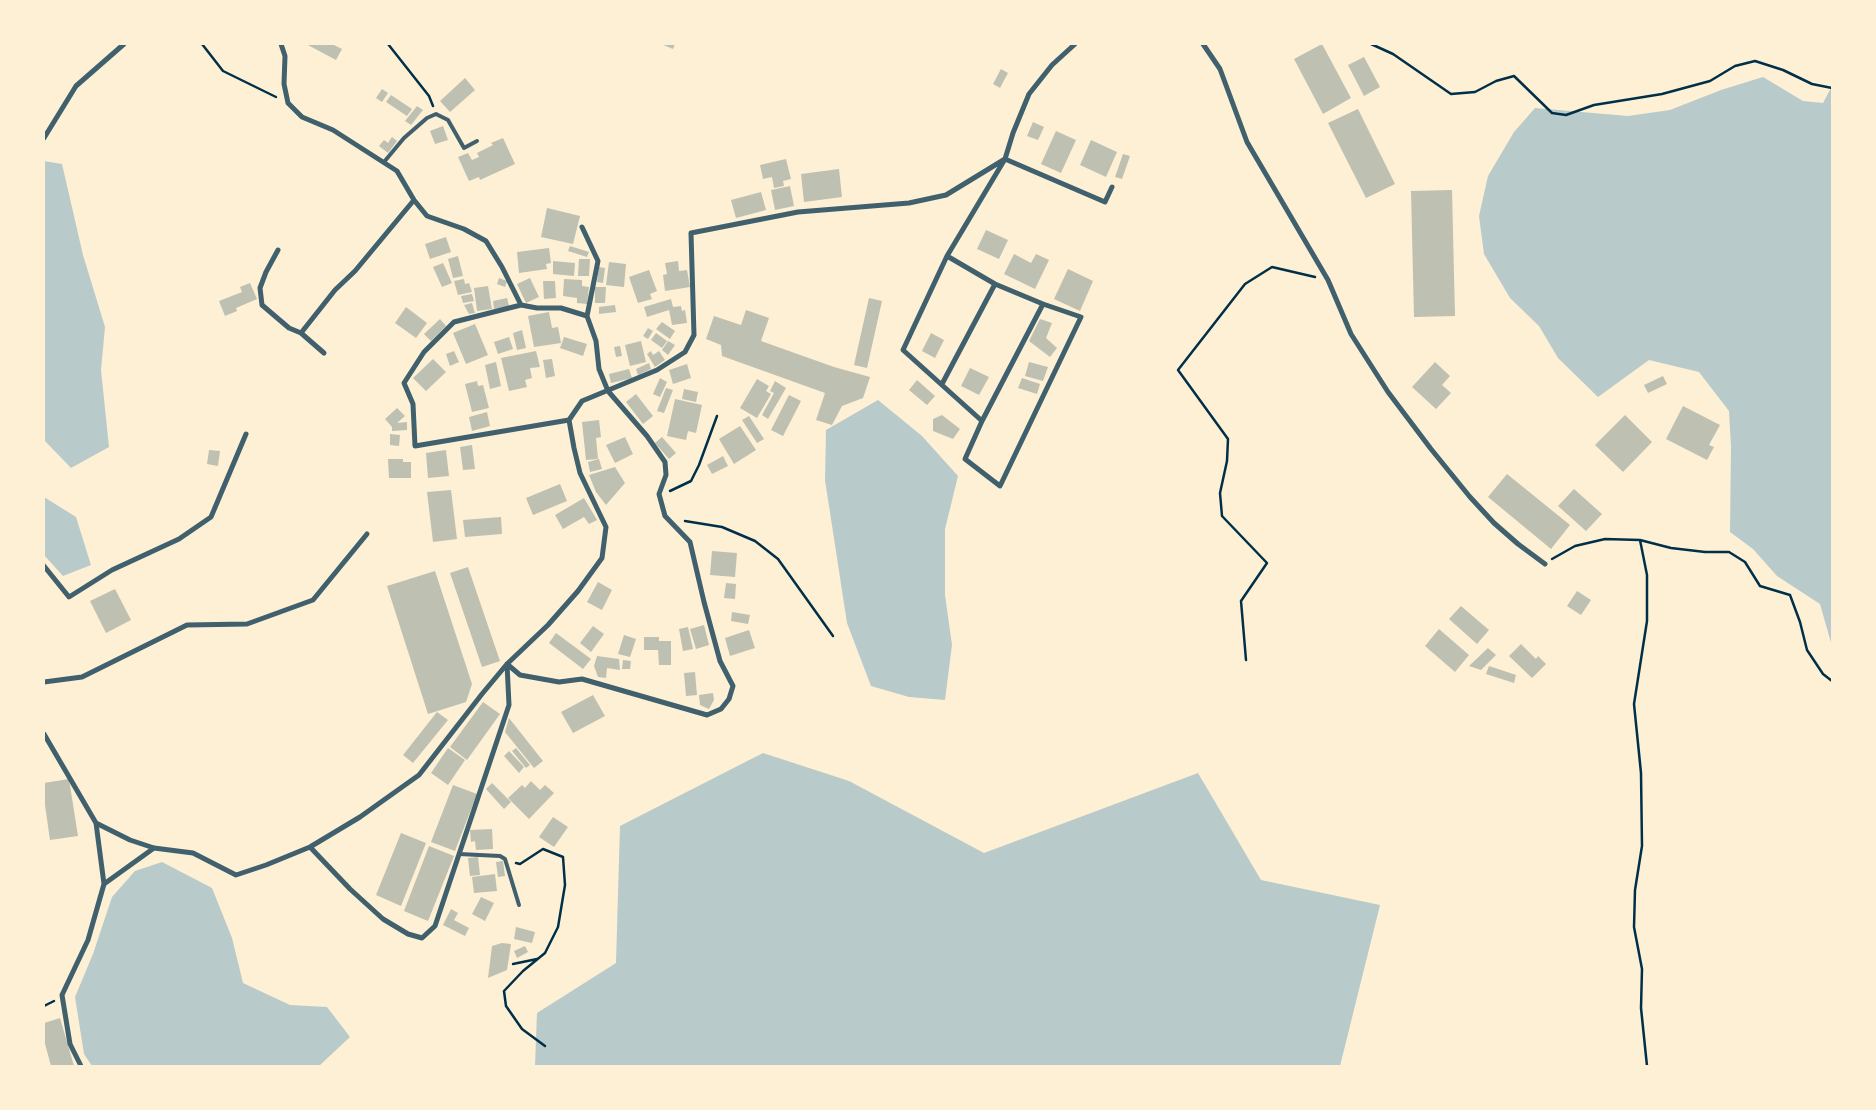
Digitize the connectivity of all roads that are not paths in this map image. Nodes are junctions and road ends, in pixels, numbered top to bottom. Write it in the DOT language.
graph roads {
  1 [pos="124,44"];
  2 [pos="281,44"];
  3 [pos="1075,44"];
  4 [pos="1203,44"];
  5 [pos="44,138"];
  6 [pos="477,141"];
  7 [pos="1005,159"];
  8 [pos="384,162"];
  9 [pos="1112,187"];
  10 [pos="414,200"];
  11 [pos="582,227"];
  12 [pos="278,250"];
  13 [pos="947,256"];
  14 [pos="995,284"];
  15 [pos="1043,304"];
  16 [pos="521,305"];
  17 [pos="587,316"];
  18 [pos="301,333"];
  19 [pos="324,353"];
  20 [pos="942,384"];
  21 [pos="608,391"];
  22 [pos="569,420"];
  23 [pos="982,421"];
  24 [pos="246,434"];
  25 [pos="367,534"];
  26 [pos="1545,564"];
  27 [pos="44,566"];
  28 [pos="508,664"];
  29 [pos="44,682"];
  30 [pos="44,734"];
  31 [pos="96,822"];
  32 [pos="310,847"];
  33 [pos="154,848"];
  34 [pos="459,854"];
  35 [pos="104,884"];
  36 [pos="519,906"];
  37 [pos="81,1066"];
  1 -- 5 [label="street"];
  2 -- 8 [label="street"];
  3 -- 7 [label="street"];
  4 -- 26 [label="street"];
  6 -- 8 [label="lane"];
  7 -- 9 [label="street"];
  7 -- 13 [label="street"];
  7 -- 21 [label="street"];
  8 -- 10 [label="street"];
  10 -- 16 [label="street"];
  10 -- 18 [label="street"];
  11 -- 17 [label="street"];
  12 -- 18 [label="street"];
  13 -- 14 [label="street"];
  13 -- 20 [label="street"];
  14 -- 15 [label="street"];
  14 -- 20 [label="street"];
  15 -- 23 [label="street"];
  15 -- 23 [label="street"];
  16 -- 17 [label="street"];
  16 -- 22 [label="street"];
  17 -- 21 [label="street"];
  18 -- 19 [label="street"];
  20 -- 23 [label="street"];
  21 -- 22 [label="street"];
  21 -- 28 [label="street"];
  22 -- 28 [label="street"];
  24 -- 27 [label="street"];
  25 -- 29 [label="street"];
  28 -- 32 [label="street"];
  28 -- 34 [label="street"];
  30 -- 31 [label="street"];
  31 -- 33 [label="street"];
  31 -- 35 [label="street"];
  32 -- 33 [label="street"];
  32 -- 34 [label="street"];
  33 -- 35 [label="street"];
  34 -- 36 [label="lane"];
  35 -- 37 [label="street"];
}
